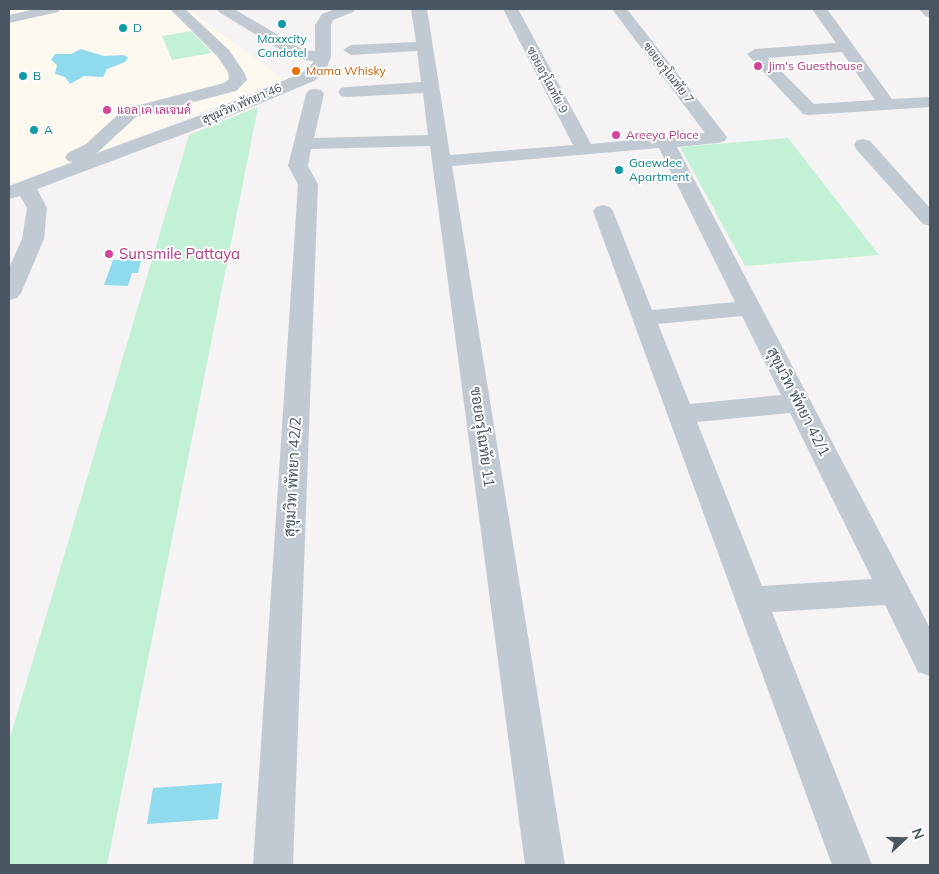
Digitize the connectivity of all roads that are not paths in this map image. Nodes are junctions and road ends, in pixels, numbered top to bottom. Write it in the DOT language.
graph roads {
  1 [pos="38,9"];
  2 [pos="53,9"];
  3 [pos="224,9"];
  4 [pos="348,9"];
  5 [pos="419,9"];
  6 [pos="510,9"];
  7 [pos="619,9"];
  8 [pos="820,9"];
  9 [pos="926,9"];
  10 [pos="173,11"];
  11 [pos="930,13"];
  12 [pos="10,16"];
  13 [pos="425,46"];
  14 [pos="846,47"];
  15 [pos="351,50"];
  16 [pos="323,57"];
  17 [pos="431,88"];
  18 [pos="348,92"];
  19 [pos="315,94"];
  20 [pos="191,98"];
  21 [pos="930,102"];
  22 [pos="161,106"];
  23 [pos="887,106"];
  24 [pos="207,119"];
  25 [pos="178,130"];
  26 [pos="101,141"];
  27 [pos="666,143"];
  28 [pos="303,144"];
  29 [pos="863,145"];
  30 [pos="440,150"];
  31 [pos="585,150"];
  32 [pos="57,152"];
  33 [pos="15,186"];
  34 [pos="604,211"];
  35 [pos="930,220"];
  36 [pos="9,293"];
  37 [pos="751,308"];
  38 [pos="644,318"];
  39 [pos="799,402"];
  40 [pos="681,414"];
  41 [pos="895,591"];
  42 [pos="751,600"];
  43 [pos="930,661"];
  44 [pos="273,865"];
  45 [pos="545,865"];
  46 [pos="852,865"];
  1 -- 12 [label="street"];
  2 -- 12 [label="street"];
  3 -- 16 [label="street"];
  4 -- 16 [label="street"];
  5 -- 13 [label="street, ซอยอรุโณทัย 11"];
  6 -- 31 [label="street, ซอยอรุโณทัย 9"];
  7 -- 27 [label="street, ซอยอรุโณทัย 7"];
  8 -- 14 [label="street"];
  9 -- 11 [label="street"];
  10 -- 20 [label="street"];
  13 -- 15 [label="street"];
  13 -- 17 [label="street, ซอยอรุโณทัย 11"];
  14 -- 23 [label="street"];
  14 -- 23 [label="street"];
  16 -- 24 [label="street, สุขุมวิท พัทยา 46"];
  17 -- 18 [label="street"];
  17 -- 30 [label="street, ซอยอรุโณทัย 11"];
  19 -- 28 [label="street, สุขุมวิท พัทยา 42/2"];
  20 -- 22 [label="street"];
  20 -- 24 [label="street"];
  21 -- 23 [label="street"];
  22 -- 25 [label="street"];
  22 -- 26 [label="street"];
  24 -- 25 [label="street, สุขุมวิท พัทยา 46"];
  25 -- 33 [label="street, สุขุมวิท พัทยา 46"];
  26 -- 32 [label="street"];
  26 -- 33 [label="street"];
  27 -- 31 [label="street"];
  27 -- 37 [label="street, สุขุมวิท พัทยา 42/1"];
  28 -- 30 [label="street"];
  28 -- 44 [label="street, สุขุมวิท พัทยา 42/2"];
  29 -- 35 [label="street"];
  30 -- 31 [label="street"];
  30 -- 45 [label="street, ซอยอรุโณทัย 11"];
  33 -- 36 [label="street"];
  34 -- 38 [label="street"];
  37 -- 38 [label="street"];
  37 -- 39 [label="street, สุขุมวิท พัทยา 42/1"];
  38 -- 40 [label="street"];
  39 -- 40 [label="street"];
  39 -- 41 [label="street, สุขุมวิท พัทยา 42/1"];
  40 -- 42 [label="street"];
  41 -- 42 [label="street"];
  41 -- 43 [label="street, สุขุมวิท พัทยา 42/1"];
  42 -- 46 [label="street"];
}
